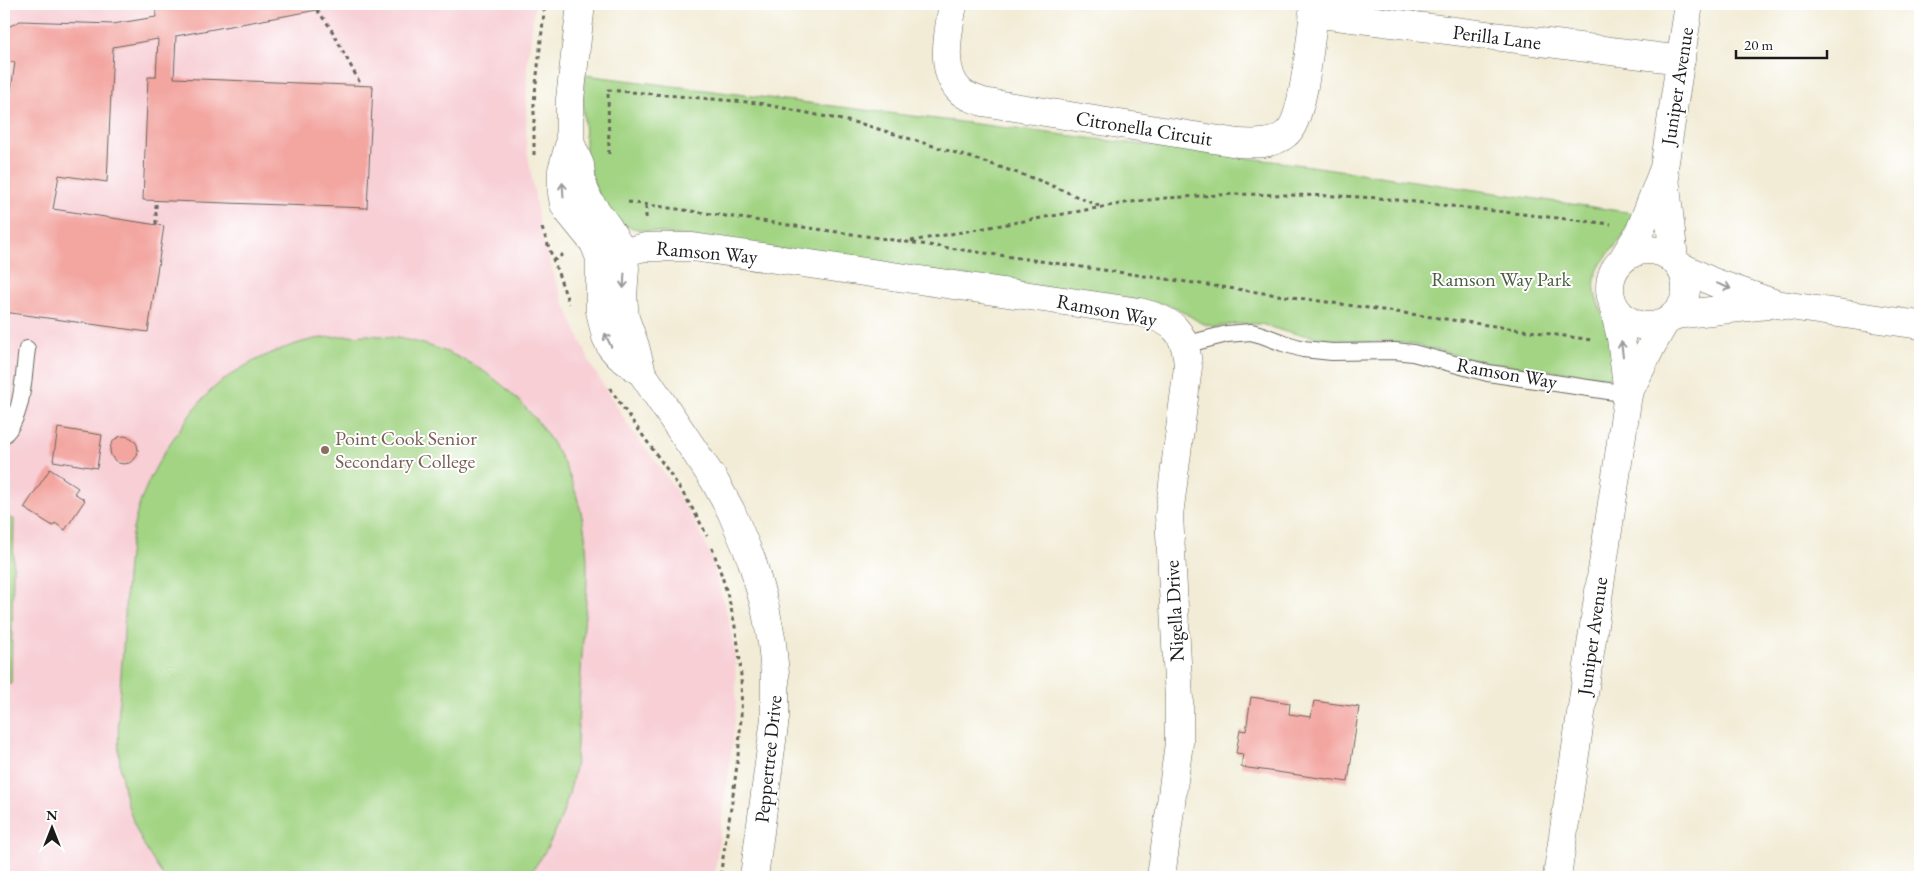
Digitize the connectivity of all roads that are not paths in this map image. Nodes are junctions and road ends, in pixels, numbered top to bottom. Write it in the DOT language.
graph roads {
  1 [pos="581,4"];
  2 [pos="953,4"];
  3 [pos="1689,4"];
  4 [pos="1314,9"];
  5 [pos="1681,60"];
  6 [pos="1664,168"];
  7 [pos="604,243"];
  8 [pos="1624,257"];
  9 [pos="1677,263"];
  10 [pos="1776,304"];
  11 [pos="1613,305"];
  12 [pos="1670,319"];
  13 [pos="1920,325"];
  14 [pos="1184,345"];
  15 [pos="27,349"];
  16 [pos="1628,394"];
  17 [pos="4,435"];
  18 [pos="754,877"];
  19 [pos="1161,877"];
  20 [pos="1557,877"];
  1 -- 7 [label="street"];
  2 -- 4 [label="street, Citronella Circuit"];
  3 -- 5 [label="street, Juniper Avenue"];
  4 -- 5 [label="street, Perilla Lane"];
  5 -- 6 [label="street, Juniper Avenue"];
  6 -- 8 [label="street, Juniper Avenue"];
  6 -- 9 [label="street, Juniper Avenue"];
  7 -- 14 [label="street, Ramson Way"];
  7 -- 18 [label="street, Peppertree Drive"];
  8 -- 9 [label="street"];
  8 -- 11 [label="street"];
  9 -- 10 [label="street, one-way"];
  9 -- 12 [label="street"];
  10 -- 12 [label="street"];
  10 -- 13 [label="street"];
  11 -- 12 [label="street"];
  16 -- 11 [label="street, Juniper Avenue, one-way"];
  12 -- 16 [label="street, Juniper Avenue"];
  14 -- 16 [label="lane, Ramson Way"];
  14 -- 19 [label="street, Nigella Drive"];
  15 -- 17 [label="lane"];
  16 -- 20 [label="street, Juniper Avenue"];
}
